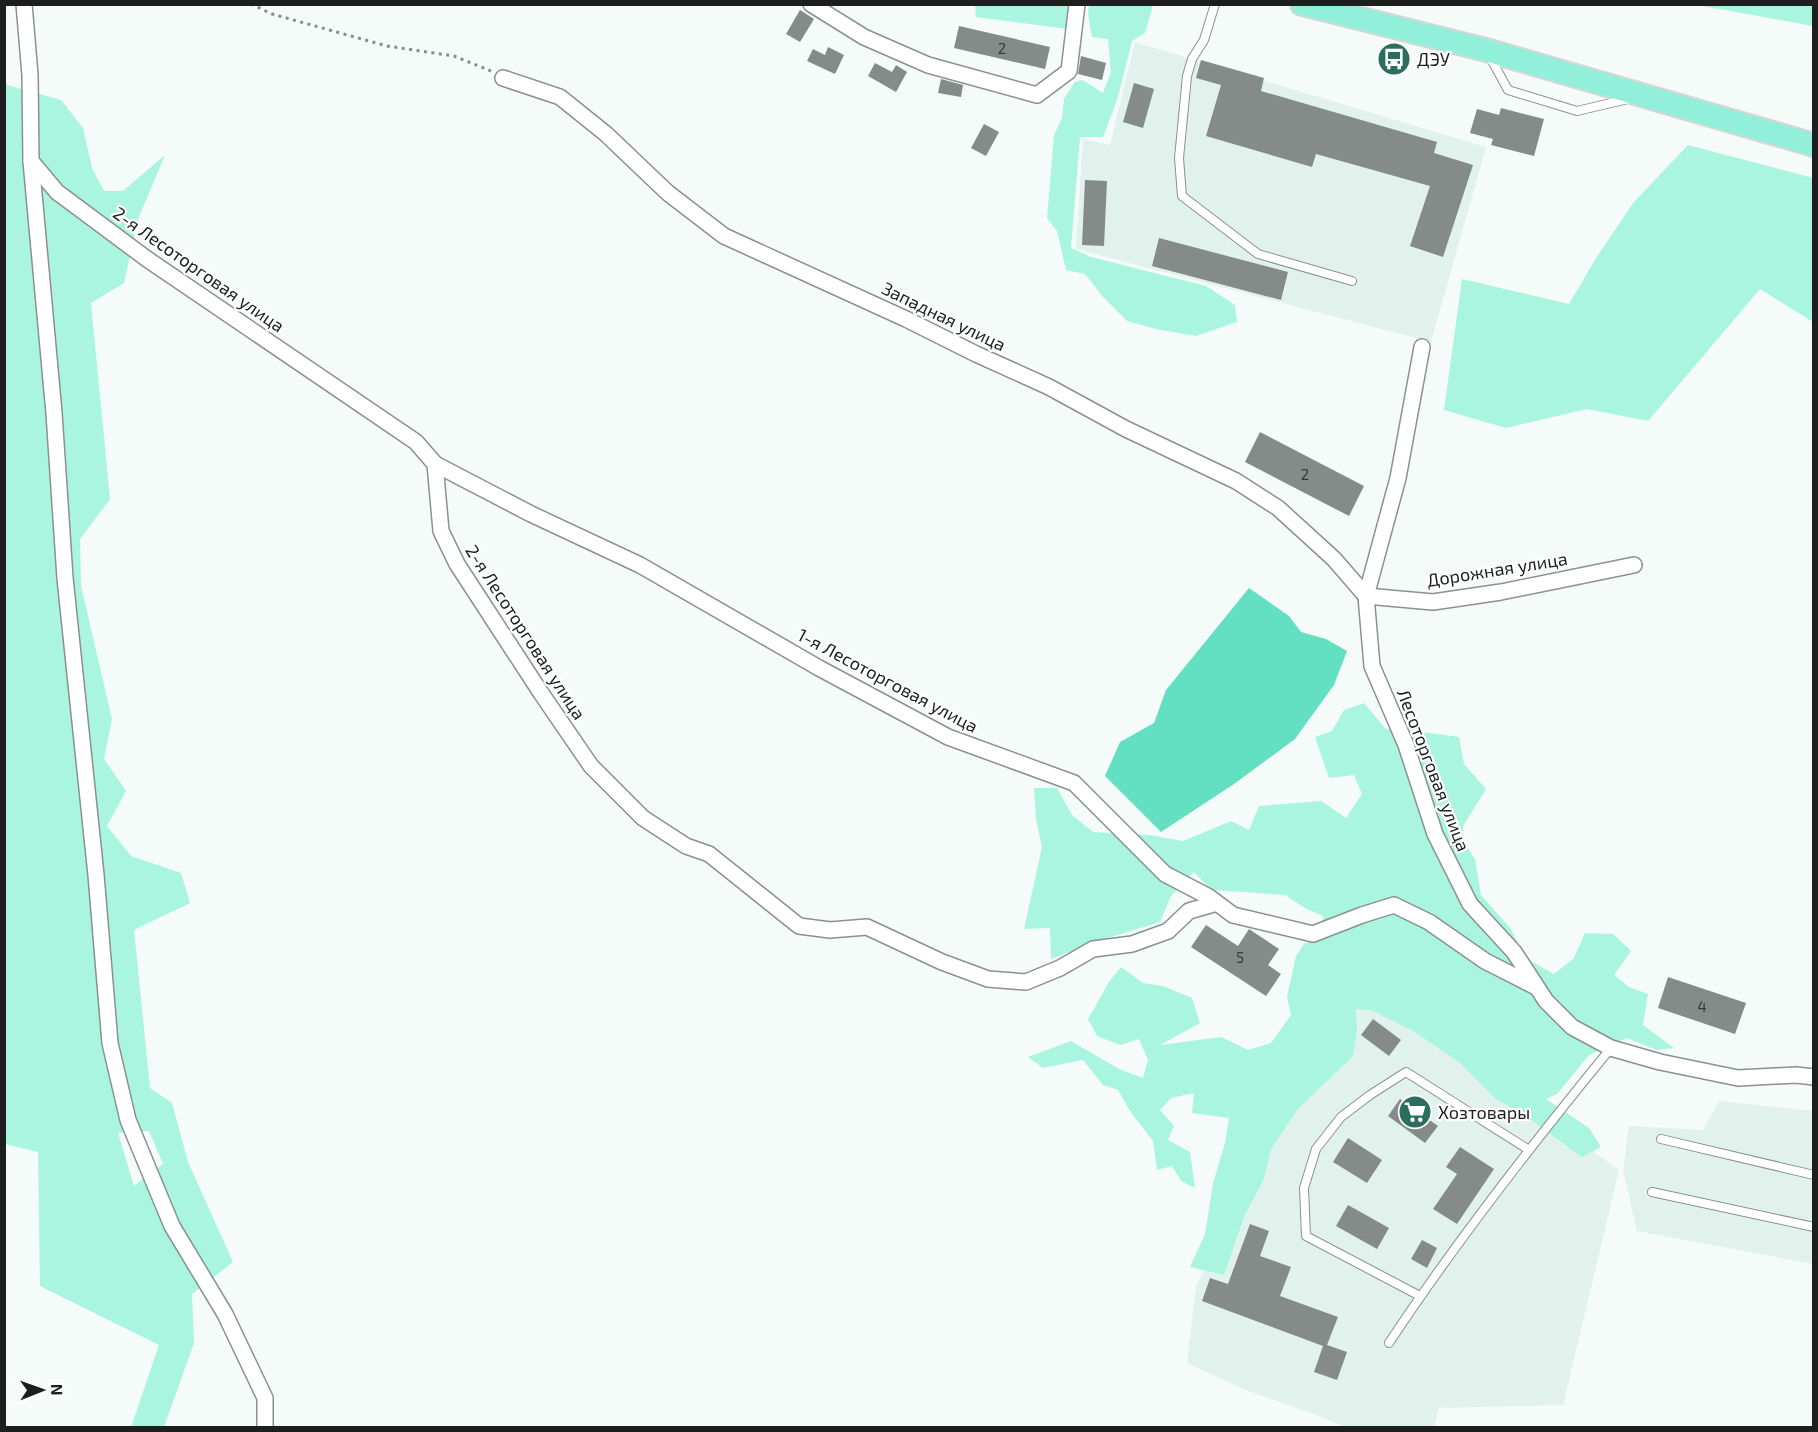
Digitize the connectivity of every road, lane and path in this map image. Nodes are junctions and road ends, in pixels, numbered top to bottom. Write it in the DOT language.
graph roads {
  1 [pos="24,4"];
  2 [pos="250,4"];
  3 [pos="811,4"];
  4 [pos="1077,4"];
  5 [pos="1215,4"];
  6 [pos="1302,4"];
  7 [pos="1486,50"];
  8 [pos="504,78"];
  9 [pos="1640,96"];
  10 [pos="1814,145"];
  11 [pos="32,160"];
  12 [pos="1352,281"];
  13 [pos="1422,347"];
  14 [pos="435,464"];
  15 [pos="1634,565"];
  16 [pos="1366,596"];
  17 [pos="1217,903"];
  18 [pos="1536,987"];
  19 [pos="1611,1048"];
  20 [pos="1814,1077"];
  21 [pos="1661,1138"];
  22 [pos="1529,1150"];
  23 [pos="1814,1175"];
  24 [pos="1652,1192"];
  25 [pos="1814,1227"];
  26 [pos="1420,1296"];
  27 [pos="1389,1343"];
  28 [pos="265,1428"];
  1 -- 11 [label="street"];
  2 -- 8 [label="path"];
  3 -- 4 [label="street"];
  5 -- 12 [label="lane"];
  6 -- 7 [label="main road"];
  7 -- 9 [label="main road"];
  7 -- 9 [label="lane"];
  8 -- 16 [label="street, Западная улица"];
  9 -- 10 [label="main road"];
  11 -- 14 [label="street, 2-я Лесоторговая улица"];
  11 -- 28 [label="street"];
  13 -- 16 [label="street"];
  14 -- 17 [label="street, 1-я Лесоторговая улица"];
  14 -- 17 [label="street, 2-я Лесоторговая улица"];
  15 -- 16 [label="street, Дорожная улица"];
  16 -- 18 [label="street, Лесоторговая улица"];
  17 -- 18 [label="street, 1-я Лесоторговая улица"];
  18 -- 19 [label="street, Лесоторговая улица"];
  19 -- 20 [label="street, Лесоторговая улица"];
  19 -- 22 [label="lane"];
  21 -- 23 [label="lane"];
  22 -- 26 [label="lane"];
  22 -- 26 [label="lane"];
  24 -- 25 [label="lane"];
  26 -- 27 [label="lane"];
}
